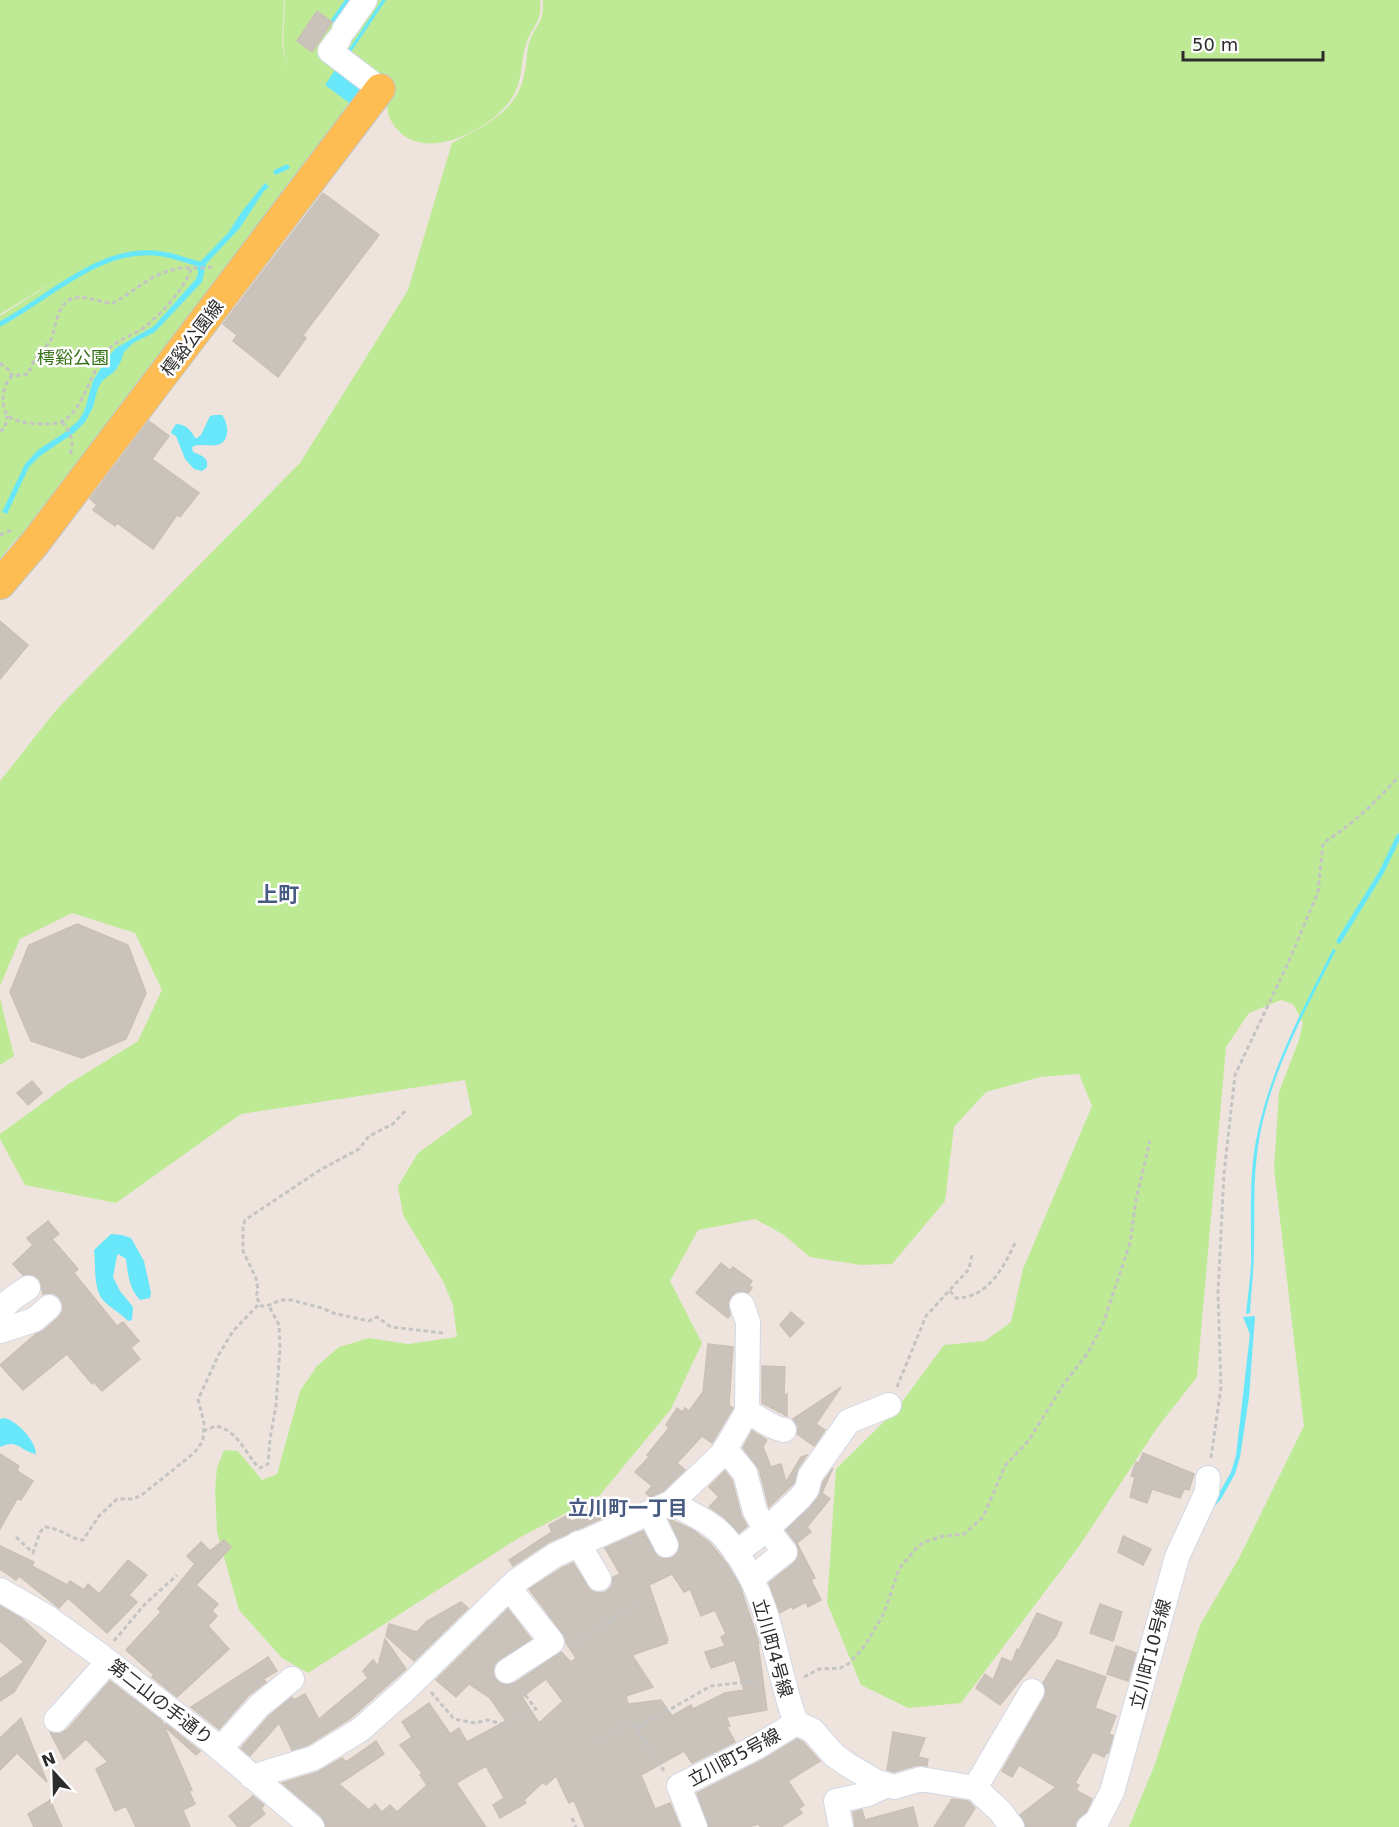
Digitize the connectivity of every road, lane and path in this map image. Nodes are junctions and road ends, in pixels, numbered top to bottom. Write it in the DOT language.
graph roads {
  1 [pos="365,0"];
  2 [pos="380,89"];
  3 [pos="211,267"];
  4 [pos="193,269"];
  5 [pos="0,363"];
  6 [pos="12,376"];
  7 [pos="7,416"];
  8 [pos="62,422"];
  9 [pos="0,431"];
  10 [pos="72,441"];
  11 [pos="0,585"];
  12 [pos="1399,776"];
  13 [pos="405,1111"];
  14 [pos="1150,1141"];
  15 [pos="1016,1241"];
  16 [pos="972,1254"];
  17 [pos="28,1288"];
  18 [pos="950,1291"];
  19 [pos="260,1304"];
  20 [pos="742,1305"];
  21 [pos="268,1306"];
  22 [pos="49,1307"];
  23 [pos="0,1314"];
  24 [pos="0,1331"];
  25 [pos="443,1333"];
  26 [pos="889,1405"];
  27 [pos="747,1412"];
  28 [pos="784,1430"];
  29 [pos="204,1431"];
  30 [pos="725,1449"];
  31 [pos="1208,1478"];
  32 [pos="661,1508"];
  33 [pos="767,1529"];
  34 [pos="16,1537"];
  35 [pos="578,1543"];
  36 [pos="666,1545"];
  37 [pos="736,1553"];
  38 [pos="177,1575"];
  39 [pos="752,1578"];
  40 [pos="599,1579"];
  41 [pos="509,1588"];
  42 [pos="0,1590"];
  43 [pos="637,1604"];
  44 [pos="552,1642"];
  45 [pos="105,1659"];
  46 [pos="507,1671"];
  47 [pos="419,1676"];
  48 [pos="292,1679"];
  49 [pos="792,1679"];
  50 [pos="1032,1691"];
  51 [pos="56,1720"];
  52 [pos="796,1723"];
  53 [pos="637,1728"];
  54 [pos="595,1744"];
  55 [pos="220,1749"];
  56 [pos="252,1777"];
  57 [pos="887,1785"];
  58 [pos="679,1786"];
  59 [pos="975,1788"];
  60 [pos="572,1818"];
  61 [pos="312,1827"];
  62 [pos="576,1827"];
  63 [pos="695,1827"];
  64 [pos="841,1827"];
  65 [pos="1012,1827"];
  66 [pos="1089,1827"];
  1 -- 2 [label="street"];
  2 -- 11 [label="main road, 樗谿公園線"];
  3 -- 4 [label="path"];
  4 -- 6 [label="path"];
  4 -- 8 [label="path"];
  5 -- 6 [label="path"];
  6 -- 7 [label="path"];
  7 -- 8 [label="path"];
  7 -- 9 [label="path"];
  8 -- 10 [label="path"];
  12 -- 31 [label="path"];
  13 -- 19 [label="path"];
  14 -- 49 [label="path"];
  15 -- 18 [label="path"];
  16 -- 18 [label="path"];
  17 -- 23 [label="street"];
  18 -- 26 [label="path"];
  19 -- 21 [label="path"];
  19 -- 29 [label="path"];
  20 -- 27 [label="street"];
  21 -- 25 [label="path"];
  21 -- 29 [label="path"];
  22 -- 24 [label="street"];
  26 -- 33 [label="street"];
  27 -- 28 [label="street"];
  27 -- 30 [label="street"];
  29 -- 34 [label="path"];
  30 -- 32 [label="street"];
  30 -- 33 [label="street"];
  31 -- 66 [label="street, 立川町10号線"];
  32 -- 35 [label="street"];
  32 -- 36 [label="street"];
  32 -- 37 [label="street, 立川町4号線"];
  33 -- 37 [label="street"];
  33 -- 39 [label="street"];
  35 -- 40 [label="street"];
  35 -- 41 [label="street"];
  37 -- 39 [label="street, 立川町4号線"];
  38 -- 45 [label="path"];
  39 -- 49 [label="street, 立川町4号線"];
  41 -- 44 [label="street"];
  41 -- 47 [label="street"];
  42 -- 45 [label="street, 第二山の手通り"];
  43 -- 44 [label="path"];
  44 -- 46 [label="street"];
  45 -- 51 [label="street"];
  45 -- 55 [label="street, 第二山の手通り"];
  46 -- 47 [label="path"];
  47 -- 56 [label="street"];
  48 -- 55 [label="street"];
  49 -- 52 [label="street, 立川町4号線"];
  49 -- 53 [label="path"];
  50 -- 59 [label="street"];
  52 -- 57 [label="street"];
  52 -- 58 [label="street, 立川町5号線"];
  53 -- 54 [label="path"];
  53 -- 58 [label="path"];
  55 -- 56 [label="street, 第二山の手通り"];
  56 -- 61 [label="street, 第二山の手通り"];
  57 -- 59 [label="street"];
  57 -- 64 [label="street"];
  58 -- 63 [label="street, 立川町5号線"];
  59 -- 65 [label="street"];
  60 -- 62 [label="path"];
}
